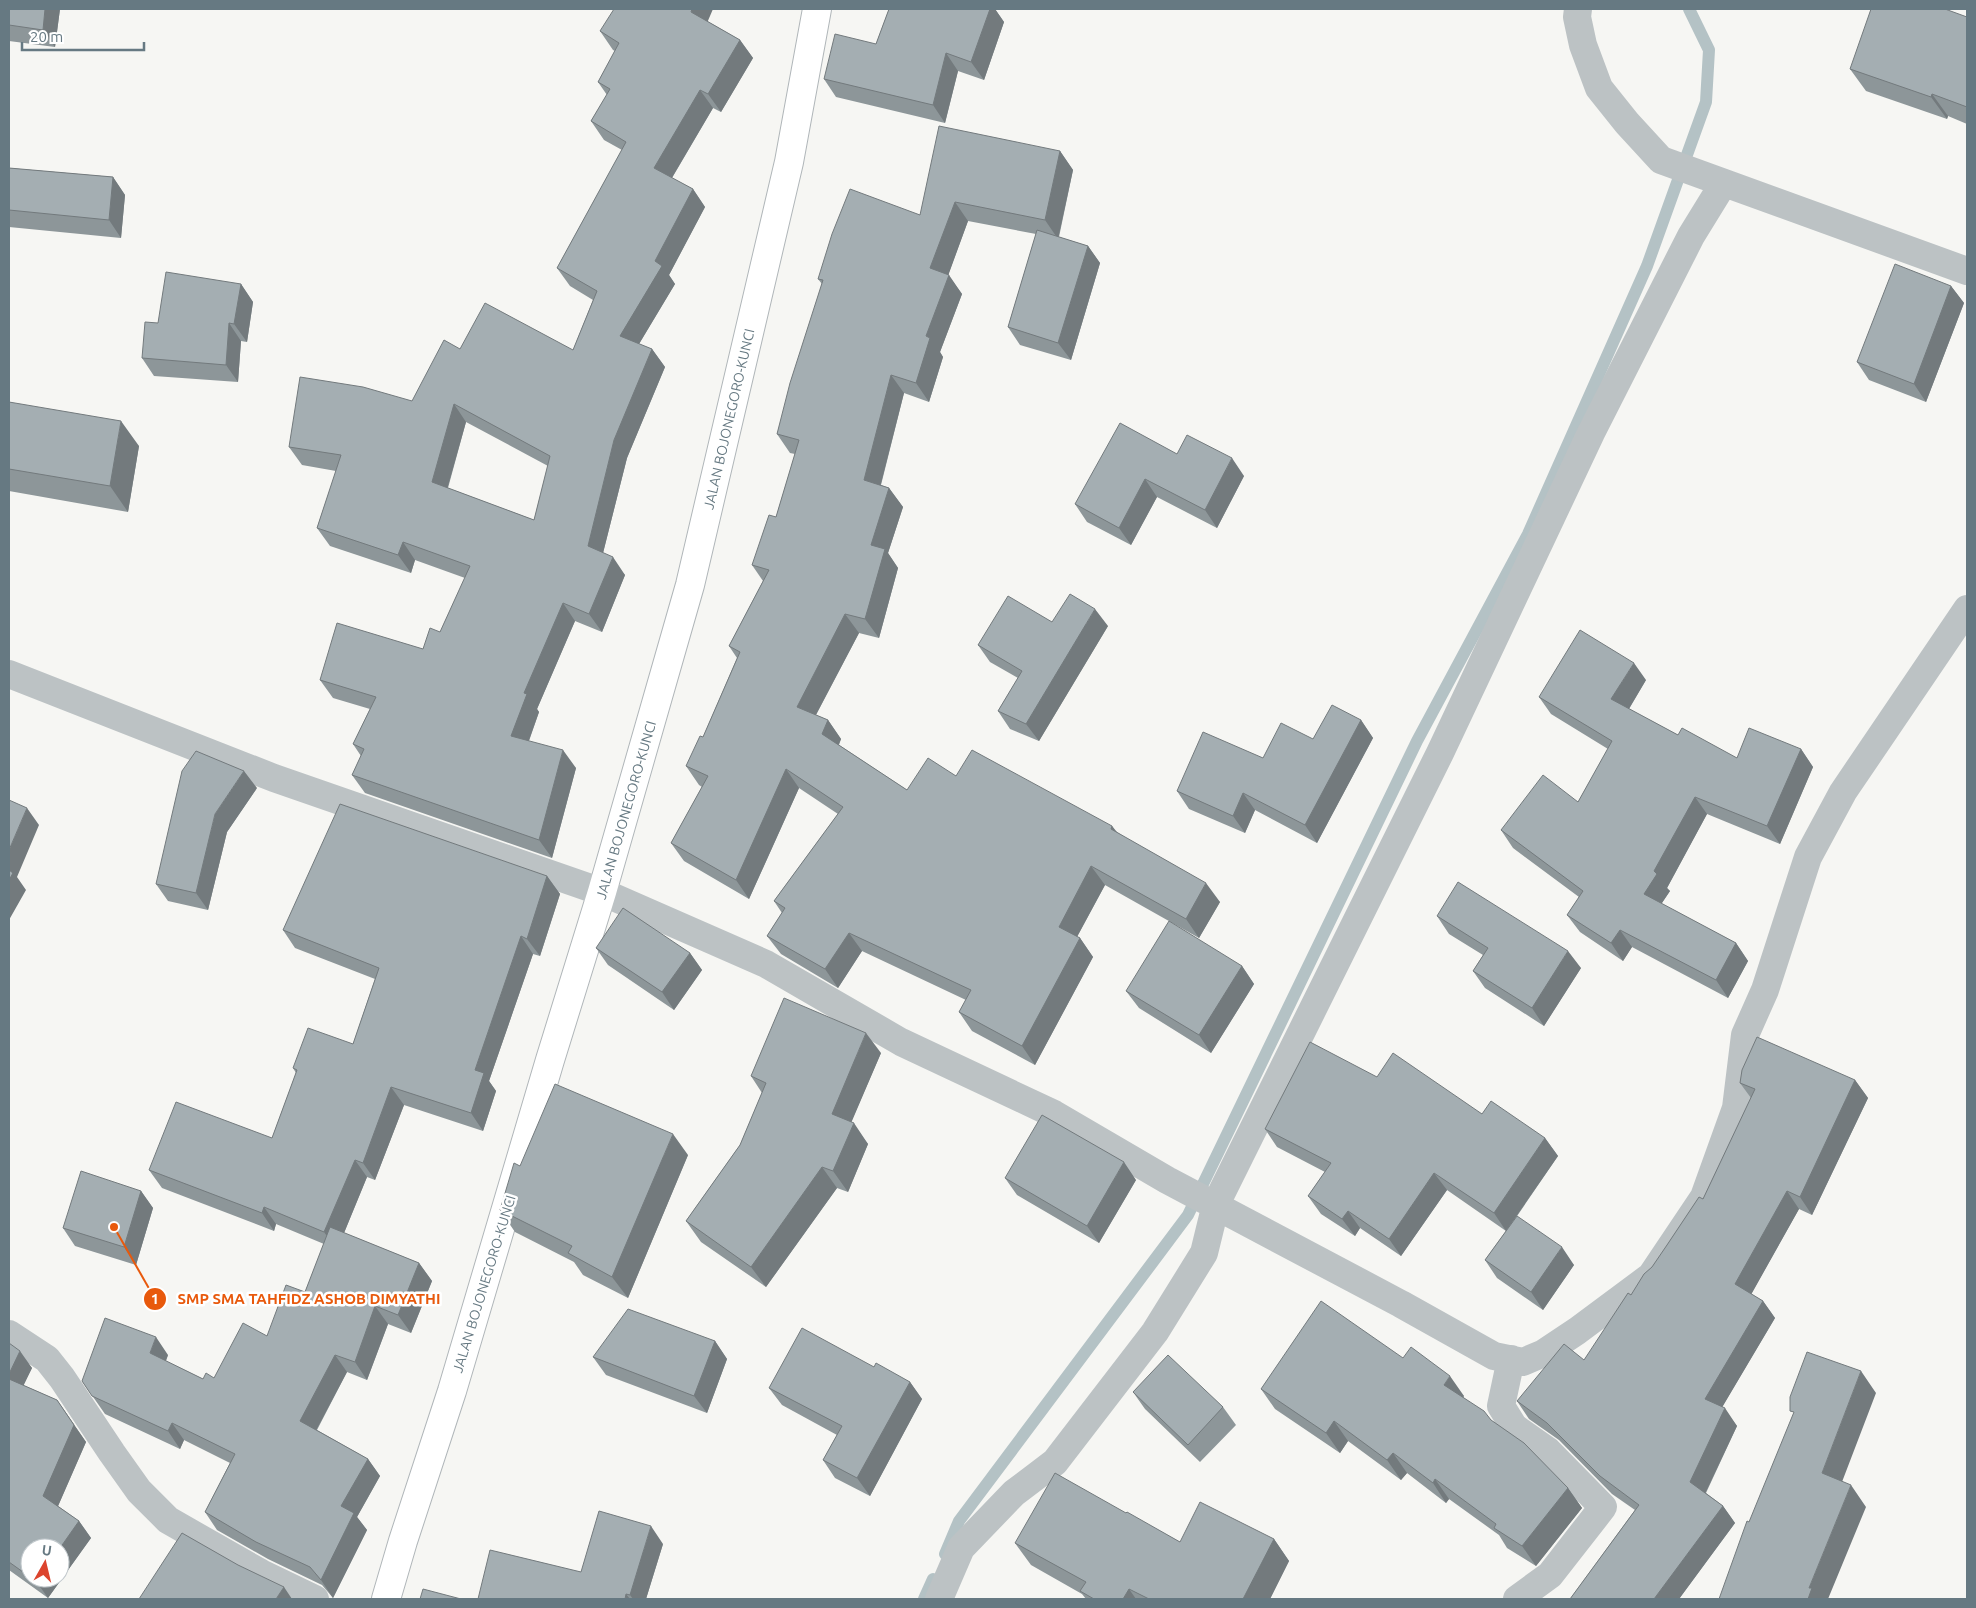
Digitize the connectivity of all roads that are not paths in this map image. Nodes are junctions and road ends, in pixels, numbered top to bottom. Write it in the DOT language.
graph roads {
  1 [pos="817,9"];
  2 [pos="1578,9"];
  3 [pos="1718,181"];
  4 [pos="1967,271"];
  5 [pos="1967,608"];
  6 [pos="9,674"];
  7 [pos="602,892"];
  8 [pos="1211,1202"];
  9 [pos="9,1334"];
  10 [pos="1511,1360"];
  11 [pos="315,1599"];
  12 [pos="386,1599"];
  13 [pos="939,1599"];
  14 [pos="1517,1599"];
  1 -- 7 [label="main road, JALAN BOJONEGORO-KUNCI"];
  2 -- 3 [label="street"];
  3 -- 4 [label="street"];
  3 -- 8 [label="street"];
  5 -- 10 [label="street"];
  6 -- 7 [label="street"];
  7 -- 8 [label="street"];
  7 -- 12 [label="main road, JALAN BOJONEGORO-KUNCI"];
  8 -- 10 [label="street"];
  8 -- 13 [label="street"];
  9 -- 11 [label="street"];
  10 -- 14 [label="street"];
}
